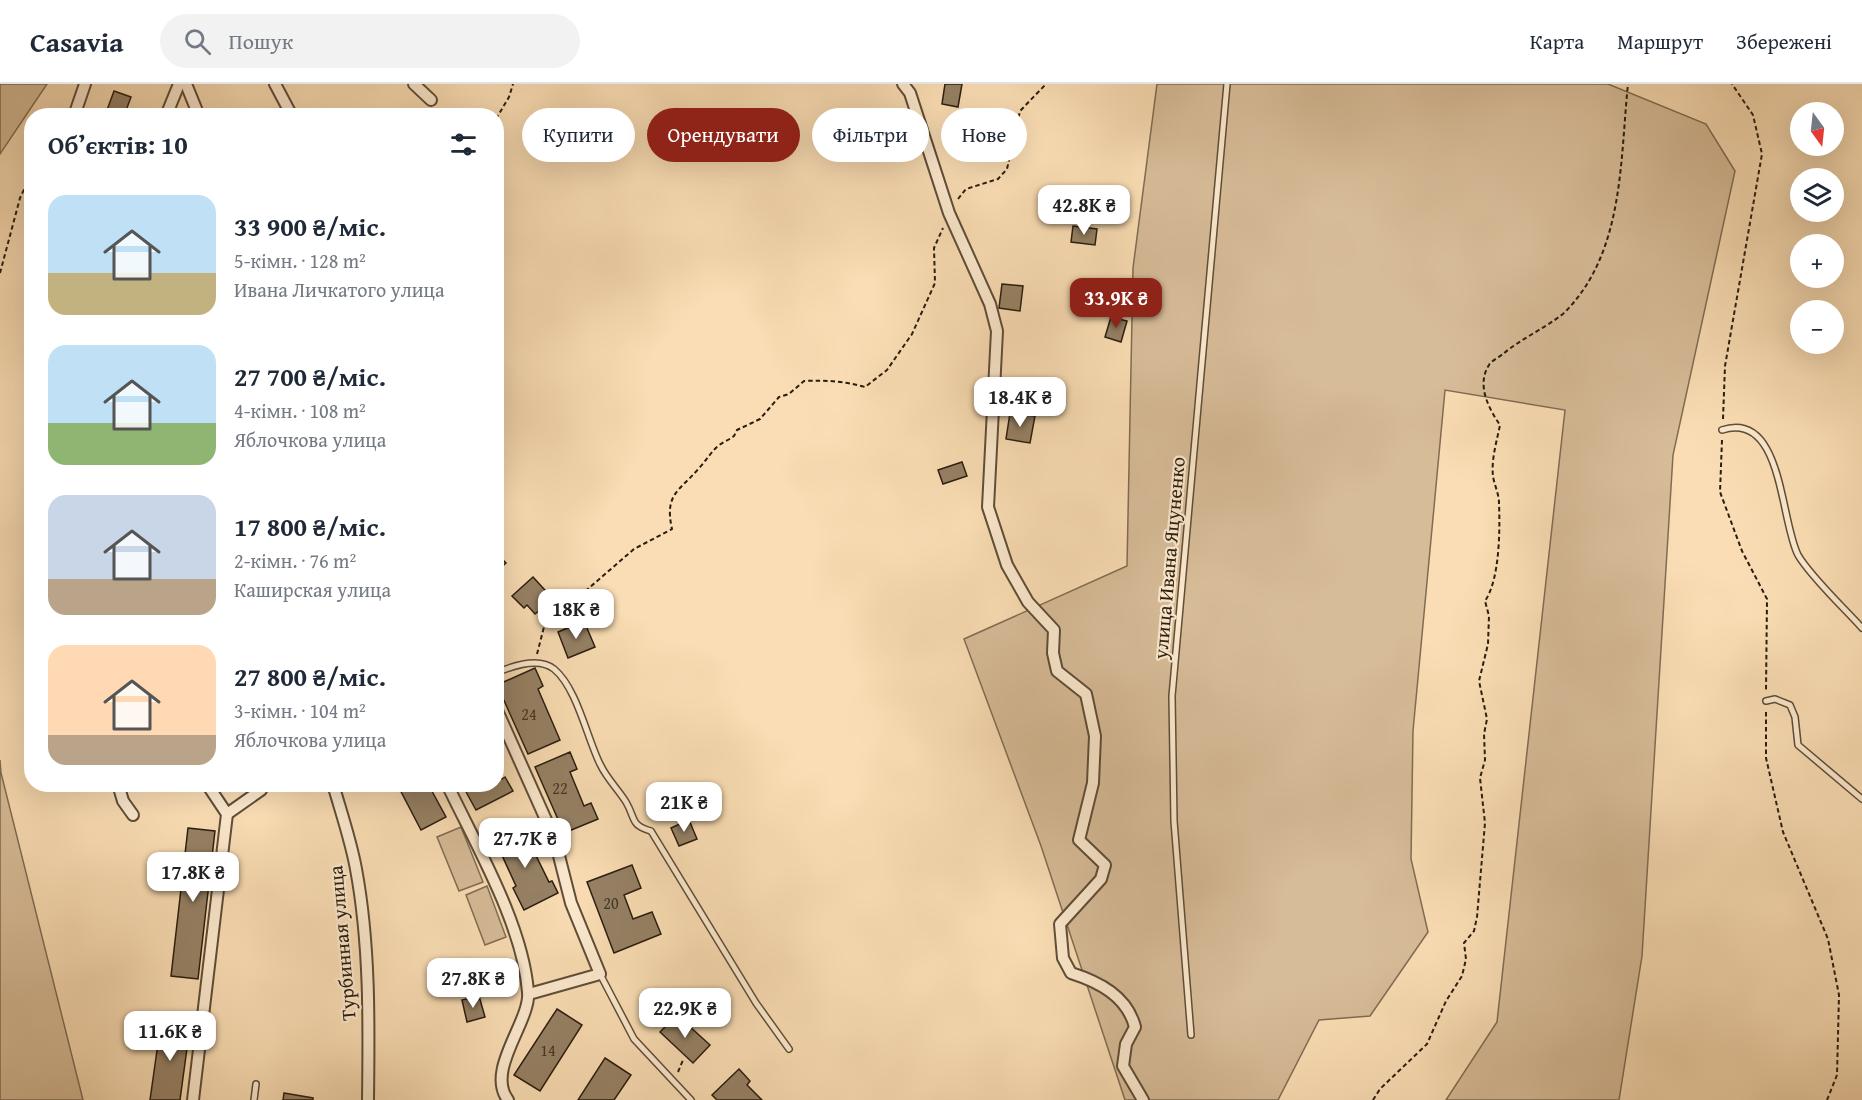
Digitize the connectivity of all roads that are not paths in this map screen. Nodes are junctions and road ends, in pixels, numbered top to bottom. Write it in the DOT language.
graph roads {
  1 [pos="85,84"];
  2 [pos="179,84"];
  3 [pos="186,84"];
  4 [pos="275,84"];
  5 [pos="414,84"];
  6 [pos="903,84"];
  7 [pos="1227,84"];
  8 [pos="430,100"];
  9 [pos="77,108"];
  10 [pos="169,108"];
  11 [pos="196,108"];
  12 [pos="288,108"];
  13 [pos="1722,430"];
  14 [pos="1862,628"];
  15 [pos="504,670"];
  16 [pos="1766,700"];
  17 [pos="504,726"];
  18 [pos="120,792"];
  19 [pos="212,792"];
  20 [pos="258,792"];
  21 [pos="335,792"];
  22 [pos="451,792"];
  23 [pos="1862,799"];
  24 [pos="227,814"];
  25 [pos="133,815"];
  26 [pos="600,974"];
  27 [pos="529,994"];
  28 [pos="1191,1035"];
  29 [pos="789,1049"];
  30 [pos="256,1084"];
  31 [pos="193,1100"];
  32 [pos="254,1100"];
  33 [pos="368,1100"];
  34 [pos="508,1100"];
  35 [pos="691,1100"];
  36 [pos="1143,1100"];
  1 -- 9 [label="street"];
  2 -- 10 [label="street"];
  3 -- 11 [label="street"];
  4 -- 12 [label="street"];
  5 -- 8 [label="street"];
  6 -- 36 [label="street"];
  7 -- 28 [label="lane, улица Ивана Яцуненко"];
  13 -- 14 [label="lane"];
  15 -- 29 [label="lane"];
  16 -- 23 [label="lane"];
  17 -- 26 [label="street"];
  18 -- 25 [label="street"];
  19 -- 24 [label="street"];
  20 -- 24 [label="street"];
  21 -- 33 [label="street, Турбинная улица"];
  22 -- 27 [label="street"];
  24 -- 31 [label="street"];
  26 -- 27 [label="street"];
  26 -- 35 [label="lane"];
  27 -- 34 [label="street"];
  30 -- 32 [label="lane"];
}
